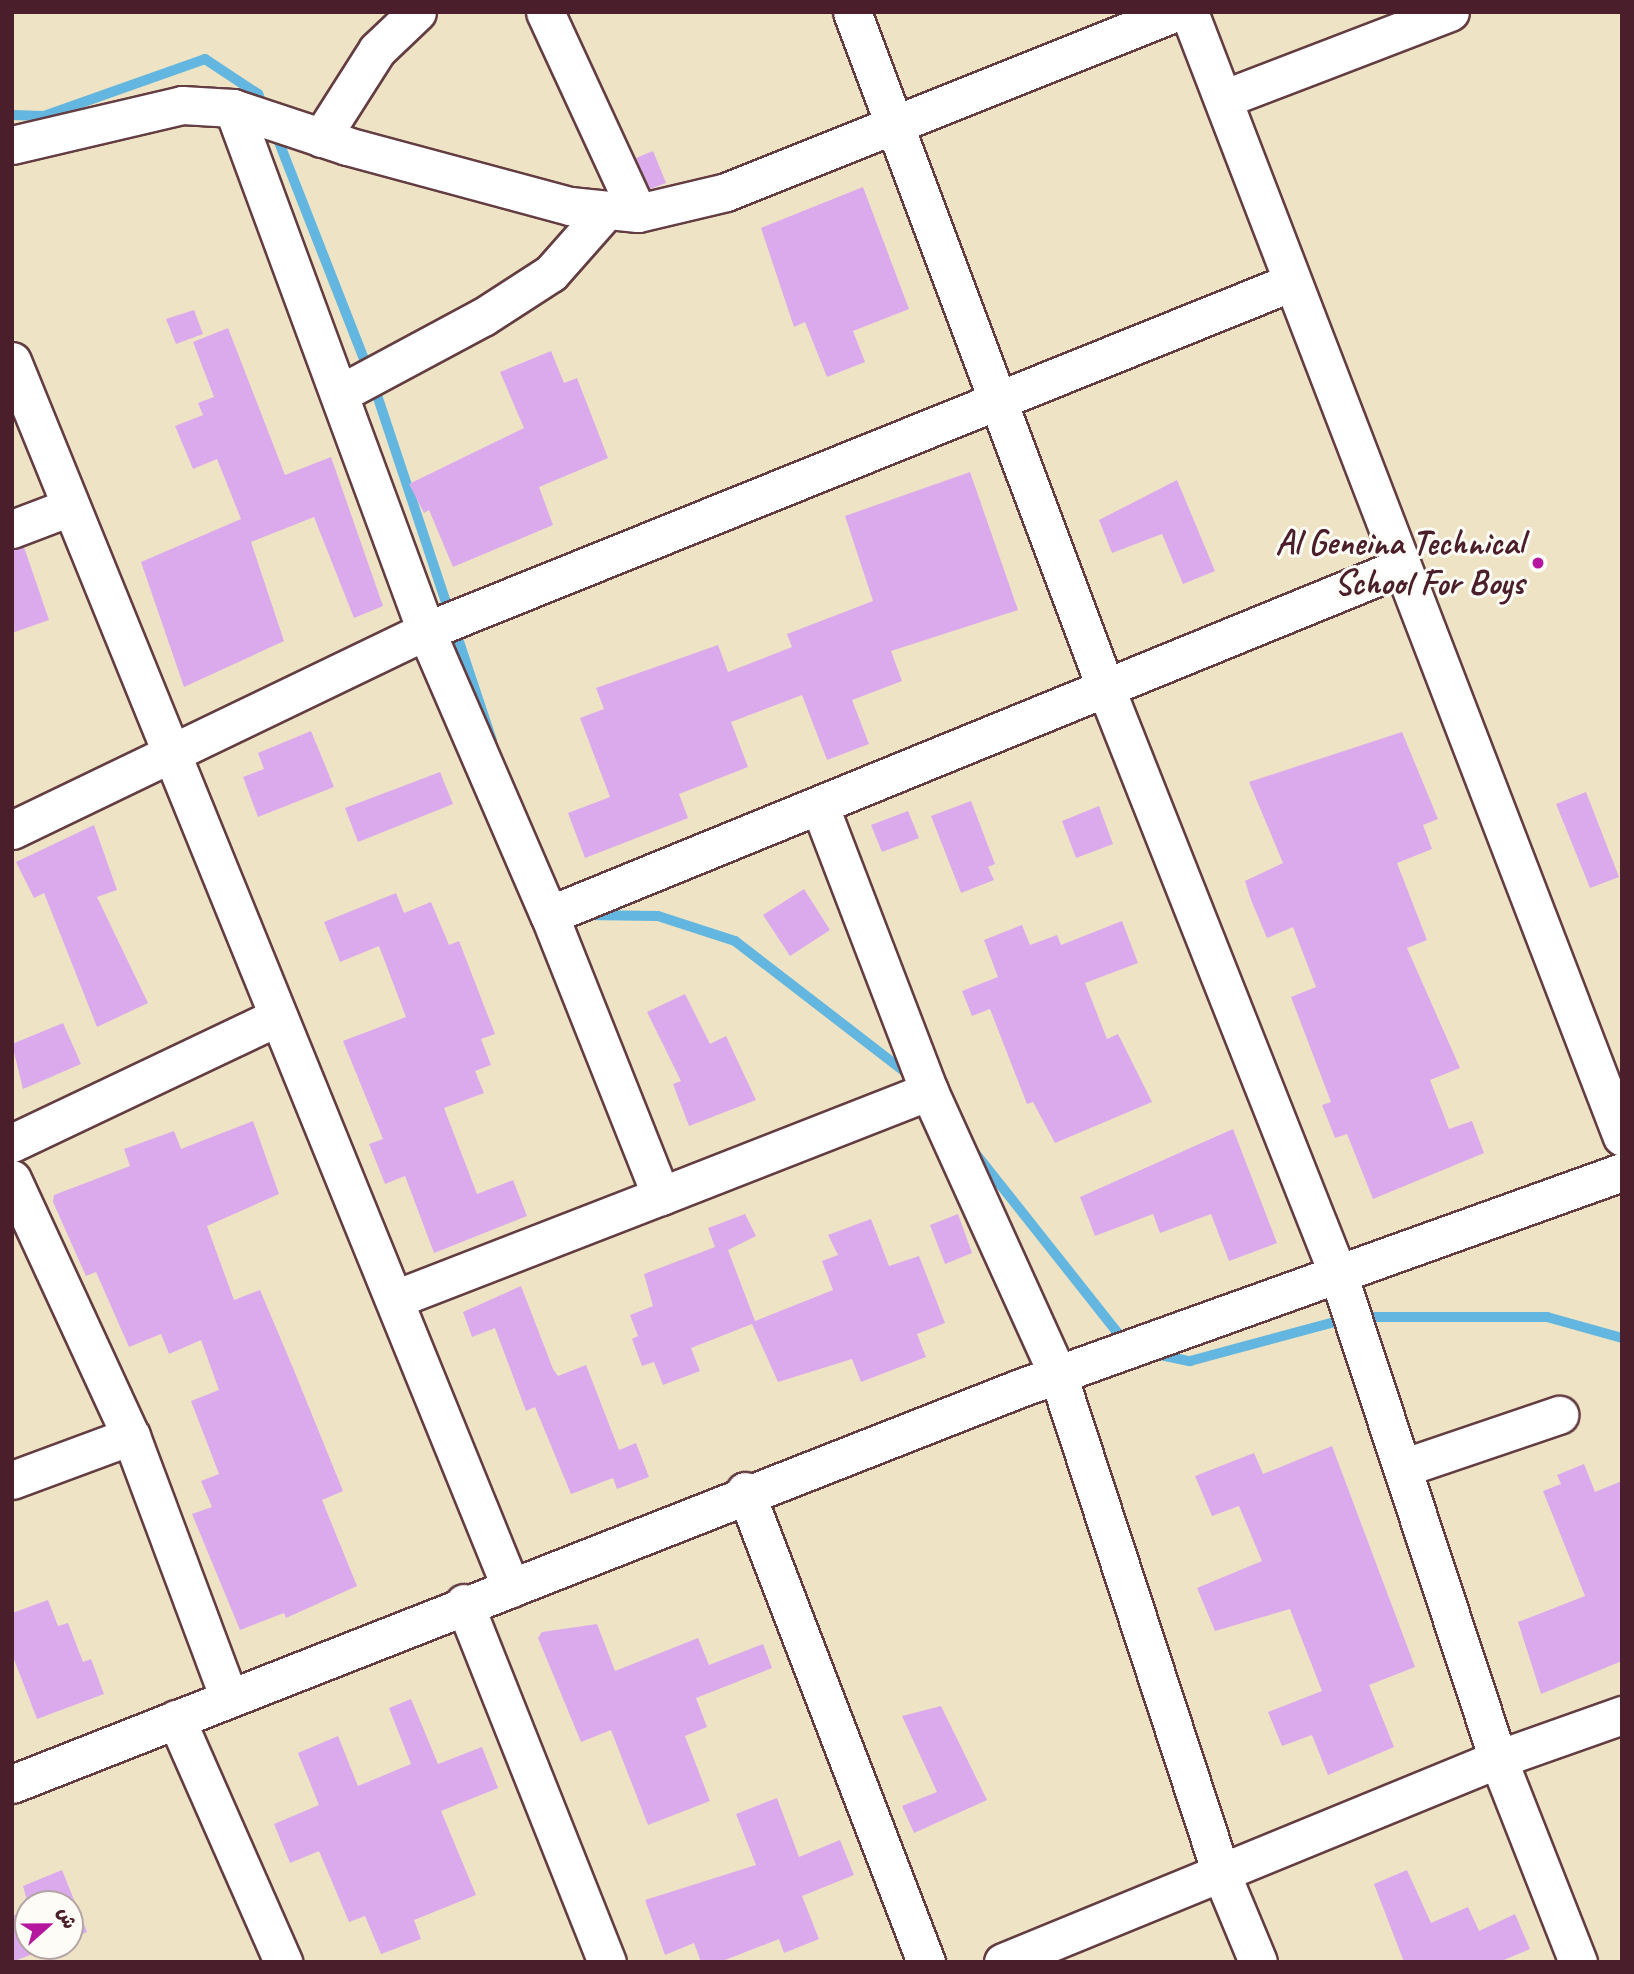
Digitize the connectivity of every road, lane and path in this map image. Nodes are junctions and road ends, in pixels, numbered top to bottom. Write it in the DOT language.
graph roads {
  1 [pos="417,12"];
  2 [pos="545,12"];
  3 [pos="852,12"];
  4 [pos="1175,12"];
  5 [pos="1189,12"];
  6 [pos="1450,12"];
  7 [pos="1223,99"];
  8 [pos="233,108"];
  9 [pos="895,123"];
  10 [pos="321,138"];
  11 [pos="12,145"];
  12 [pos="622,212"];
  13 [pos="1292,282"];
  14 [pos="12,360"];
  15 [pos="341,393"];
  16 [pos="998,403"];
  17 [pos="70,507"];
  18 [pos="12,529"];
  19 [pos="1399,568"];
  20 [pos="426,631"];
  21 [pos="1104,684"];
  22 [pos="166,752"];
  23 [pos="820,807"];
  24 [pos="12,830"];
  25 [pos="549,915"];
  26 [pos="277,1017"];
  27 [pos="929,1090"];
  28 [pos="1622,1137"];
  29 [pos="12,1143"];
  30 [pos="1622,1172"];
  31 [pos="12,1179"];
  32 [pos="661,1196"];
  33 [pos="1339,1278"];
  34 [pos="395,1299"];
  35 [pos="1058,1375"];
  36 [pos="1559,1415"];
  37 [pos="131,1436"];
  38 [pos="1405,1467"];
  39 [pos="12,1480"];
  40 [pos="745,1491"];
  41 [pos="510,1588"];
  42 [pos="464,1603"];
  43 [pos="228,1696"];
  44 [pos="1622,1715"];
  45 [pos="176,1719"];
  46 [pos="1499,1759"];
  47 [pos="12,1784"];
  48 [pos="1221,1873"];
  49 [pos="283,1962"];
  50 [pos="607,1962"];
  51 [pos="926,1962"];
  52 [pos="1003,1962"];
  53 [pos="1258,1962"];
  54 [pos="1578,1962"];
  1 -- 10 [label="street"];
  2 -- 12 [label="street"];
  3 -- 9 [label="street"];
  4 -- 9 [label="street"];
  5 -- 7 [label="street"];
  6 -- 7 [label="street"];
  7 -- 13 [label="street"];
  8 -- 10 [label="street"];
  8 -- 11 [label="street"];
  8 -- 15 [label="street"];
  9 -- 12 [label="street"];
  9 -- 16 [label="street"];
  10 -- 12 [label="street"];
  12 -- 15 [label="street"];
  13 -- 16 [label="street"];
  13 -- 19 [label="street"];
  14 -- 17 [label="street"];
  15 -- 20 [label="street"];
  16 -- 20 [label="street"];
  16 -- 21 [label="street"];
  17 -- 18 [label="street"];
  17 -- 22 [label="street"];
  19 -- 21 [label="street"];
  19 -- 28 [label="street"];
  20 -- 22 [label="street"];
  20 -- 25 [label="street"];
  21 -- 23 [label="street"];
  21 -- 33 [label="street"];
  22 -- 24 [label="street"];
  22 -- 26 [label="street"];
  23 -- 25 [label="street"];
  23 -- 27 [label="street"];
  25 -- 32 [label="street"];
  26 -- 29 [label="street"];
  26 -- 34 [label="street"];
  27 -- 32 [label="street"];
  27 -- 35 [label="street"];
  30 -- 33 [label="street"];
  31 -- 37 [label="street"];
  32 -- 34 [label="street"];
  33 -- 35 [label="street"];
  33 -- 38 [label="street"];
  34 -- 41 [label="street"];
  35 -- 40 [label="street"];
  35 -- 48 [label="street"];
  36 -- 38 [label="street"];
  37 -- 39 [label="street"];
  37 -- 43 [label="street"];
  38 -- 46 [label="street"];
  40 -- 41 [label="street"];
  40 -- 51 [label="street"];
  41 -- 42 [label="street"];
  42 -- 43 [label="street"];
  42 -- 50 [label="street"];
  43 -- 45 [label="street"];
  44 -- 46 [label="street"];
  45 -- 47 [label="street"];
  45 -- 49 [label="street"];
  46 -- 48 [label="street"];
  46 -- 54 [label="street"];
  48 -- 52 [label="street"];
  48 -- 53 [label="street"];
}
